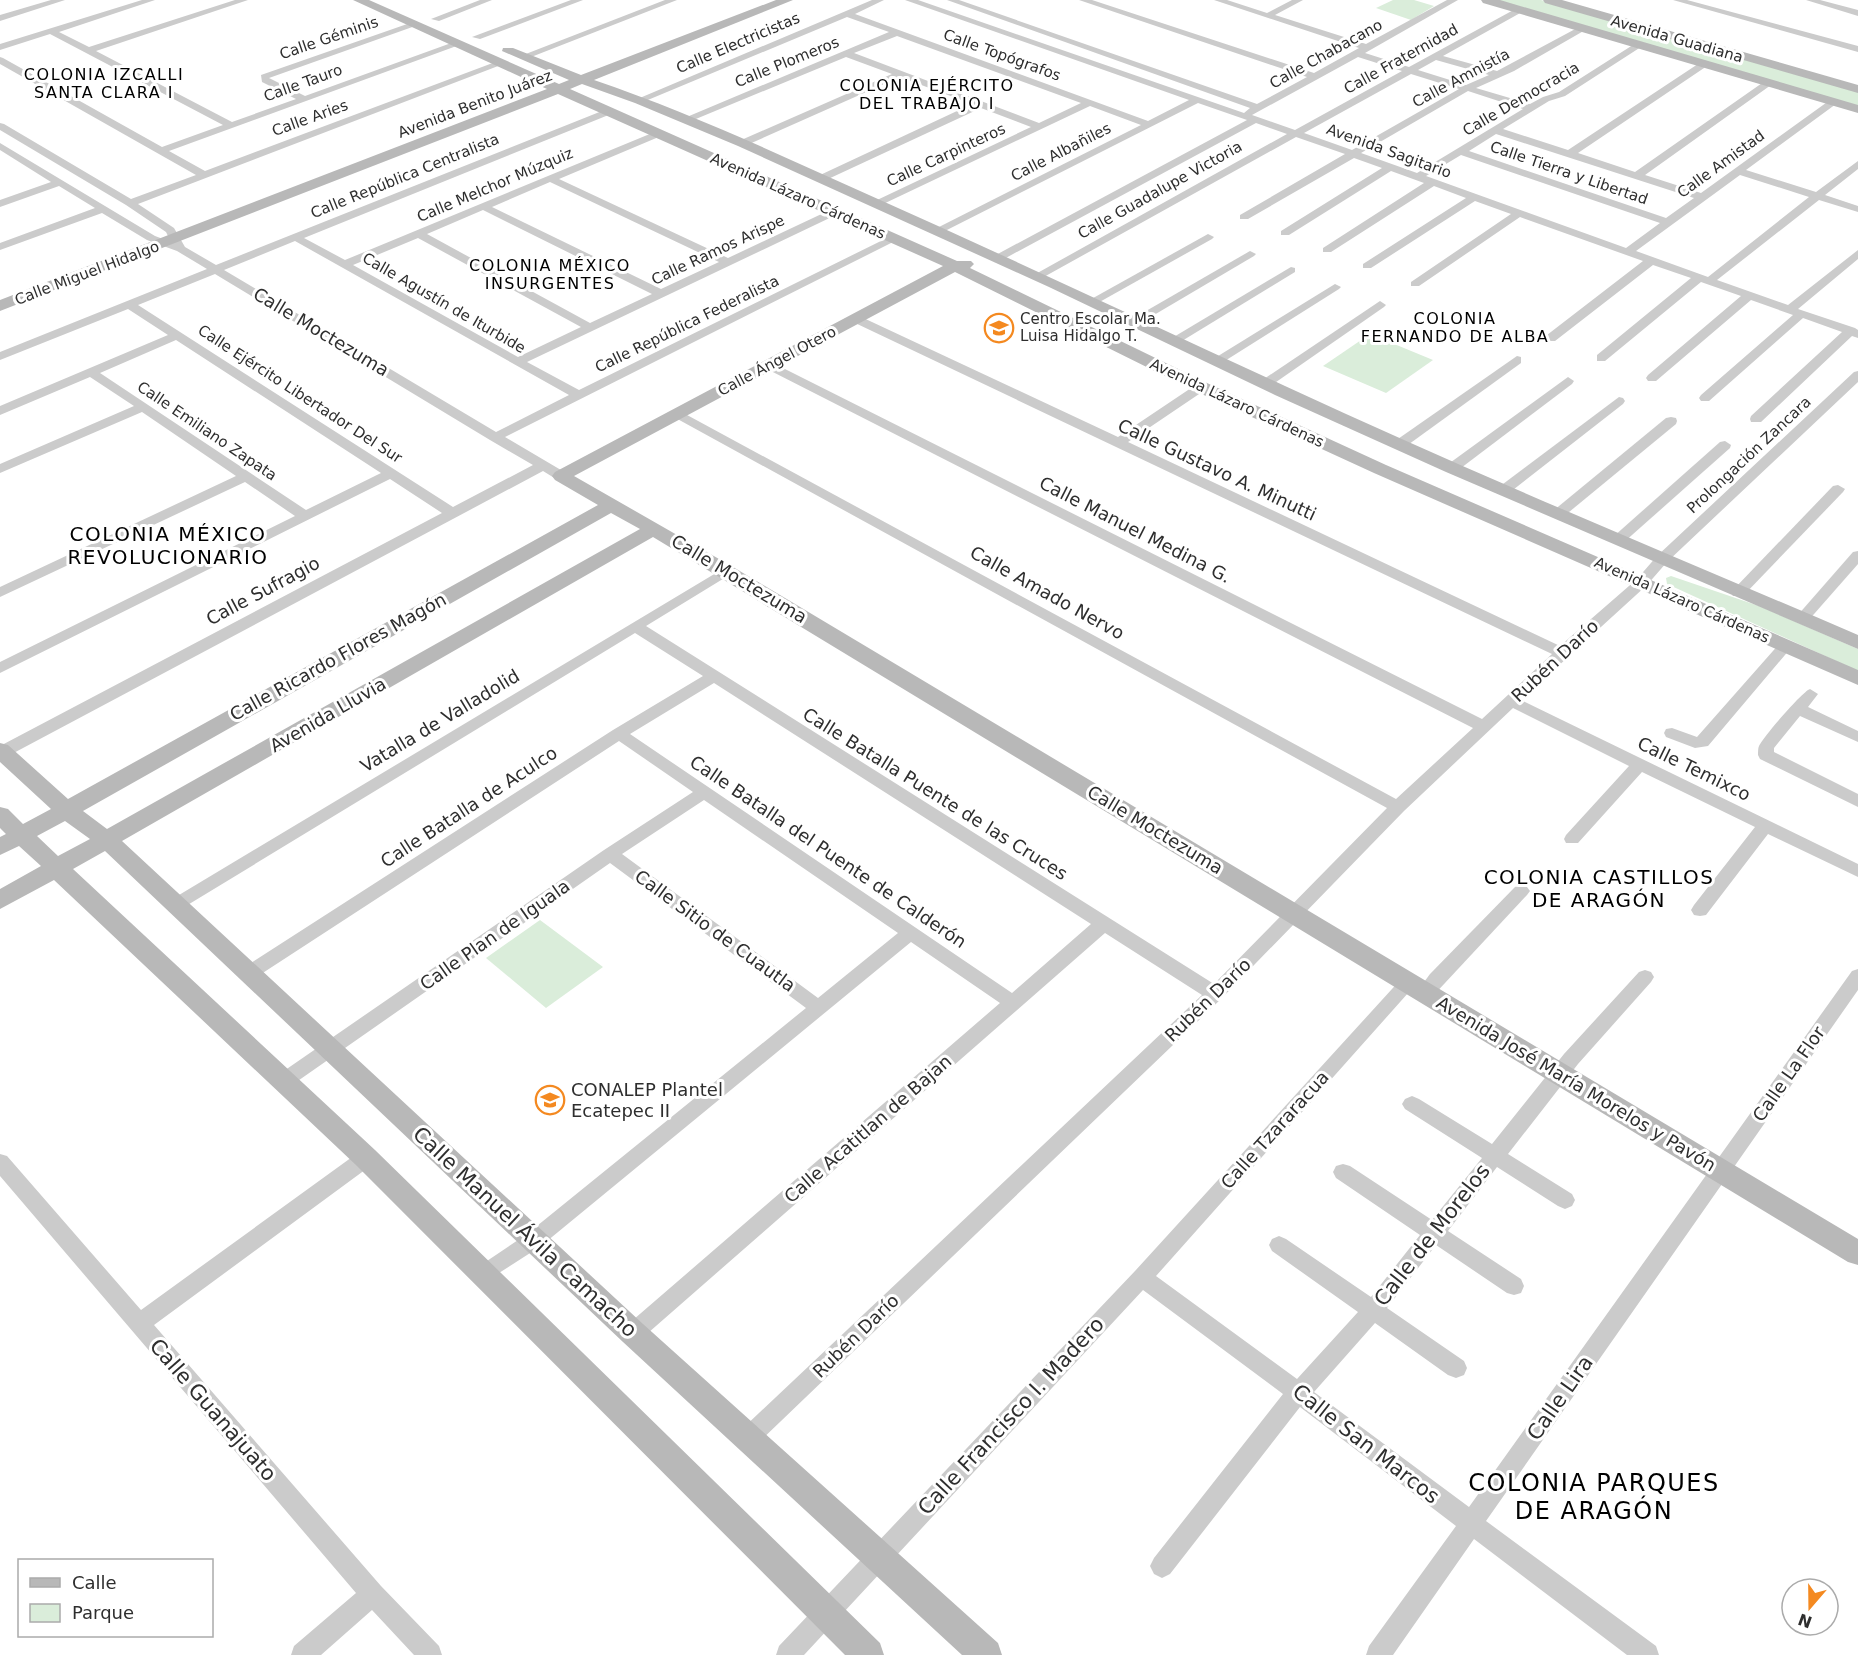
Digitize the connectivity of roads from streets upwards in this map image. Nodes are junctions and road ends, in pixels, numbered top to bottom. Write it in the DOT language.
graph roads {
  1 [pos="61,0"];
  2 [pos="152,0"];
  3 [pos="244,0"];
  4 [pos="387,0"];
  5 [pos="488,0"];
  6 [pos="555,0"];
  7 [pos="579,0"];
  8 [pos="673,0"];
  9 [pos="764,0"];
  10 [pos="788,0"];
  11 [pos="880,0"];
  12 [pos="909,0"];
  13 [pos="951,0"];
  14 [pos="1083,0"];
  15 [pos="1218,0"];
  16 [pos="1299,0"];
  17 [pos="1454,0"];
  18 [pos="1487,0"];
  19 [pos="1549,0"];
  20 [pos="1677,0"];
  21 [pos="1810,0"];
  22 [pos="365,3"];
  23 [pos="566,4"];
  24 [pos="1519,10"];
  25 [pos="1858,13"];
  26 [pos="847,14"];
  27 [pos="430,16"];
  28 [pos="1267,16"];
  29 [pos="0,18"];
  30 [pos="413,25"];
  31 [pos="1582,29"];
  32 [pos="51,31"];
  33 [pos="466,32"];
  34 [pos="898,32"];
  35 [pos="457,44"];
  36 [pos="1639,45"];
  37 [pos="0,47"];
  38 [pos="1368,48"];
  39 [pos="1858,49"];
  40 [pos="88,50"];
  41 [pos="847,54"];
  42 [pos="1358,54"];
  43 [pos="523,57"];
  44 [pos="1438,57"];
  45 [pos="0,60"];
  46 [pos="501,63"];
  47 [pos="1704,64"];
  48 [pos="1414,70"];
  49 [pos="900,74"];
  50 [pos="1496,74"];
  51 [pos="1316,77"];
  52 [pos="575,79"];
  53 [pos="1768,83"];
  54 [pos="1469,87"];
  55 [pos="552,88"];
  56 [pos="1858,89"];
  57 [pos="304,99"];
  58 [pos="640,99"];
  59 [pos="1197,100"];
  60 [pos="1090,102"];
  61 [pos="1833,102"];
  62 [pos="981,104"];
  63 [pos="1258,108"];
  64 [pos="1532,108"];
  65 [pos="1858,109"];
  66 [pos="607,112"];
  67 [pos="1243,116"];
  68 [pos="687,119"];
  69 [pos="1256,120"];
  70 [pos="1148,124"];
  71 [pos="230,125"];
  72 [pos="0,126"];
  73 [pos="1041,127"];
  74 [pos="1496,129"];
  75 [pos="657,134"];
  76 [pos="1297,134"];
  77 [pos="743,143"];
  78 [pos="0,146"];
  79 [pos="160,151"];
  80 [pos="1460,151"];
  81 [pos="1570,154"];
  82 [pos="1356,155"];
  83 [pos="18,156"];
  84 [pos="0,162"];
  85 [pos="1858,164"];
  86 [pos="1390,167"];
  87 [pos="1738,171"];
  88 [pos="202,174"];
  89 [pos="1636,176"];
  90 [pos="1418,177"];
  91 [pos="549,178"];
  92 [pos="822,178"];
  93 [pos="60,182"];
  94 [pos="1433,182"];
  95 [pos="1817,196"];
  96 [pos="1474,197"];
  97 [pos="1701,197"];
  98 [pos="130,203"];
  99 [pos="879,203"];
  100 [pos="0,204"];
  101 [pos="482,206"];
  102 [pos="103,209"];
  103 [pos="1858,209"];
  104 [pos="834,212"];
  105 [pos="1519,213"];
  106 [pos="1244,218"];
  107 [pos="1667,222"];
  108 [pos="939,231"];
  109 [pos="417,233"];
  110 [pos="1285,233"];
  111 [pos="295,237"];
  112 [pos="1208,237"];
  113 [pos="893,239"];
  114 [pos="168,240"];
  115 [pos="0,247"];
  116 [pos="1327,250"];
  117 [pos="1627,252"];
  118 [pos="1858,252"];
  119 [pos="1250,254"];
  120 [pos="998,258"];
  121 [pos="1652,260"];
  122 [pos="728,262"];
  123 [pos="345,264"];
  124 [pos="955,266"];
  125 [pos="1367,266"];
  126 [pos="215,269"];
  127 [pos="1291,270"];
  128 [pos="1038,276"];
  129 [pos="1704,279"];
  130 [pos="1415,284"];
  131 [pos="1335,287"];
  132 [pos="660,293"];
  133 [pos="1749,295"];
  134 [pos="0,296"];
  135 [pos="1092,302"];
  136 [pos="129,304"];
  137 [pos="1380,305"];
  138 [pos="0,306"];
  139 [pos="1796,311"];
  140 [pos="857,319"];
  141 [pos="1133,322"];
  142 [pos="589,327"];
  143 [pos="1855,332"];
  144 [pos="178,335"];
  145 [pos="1551,338"];
  146 [pos="1173,341"];
  147 [pos="0,356"];
  148 [pos="1601,358"];
  149 [pos="1517,360"];
  150 [pos="1216,361"];
  151 [pos="517,362"];
  152 [pos="769,365"];
  153 [pos="91,372"];
  154 [pos="1858,375"];
  155 [pos="1652,378"];
  156 [pos="1568,381"];
  157 [pos="1265,384"];
  158 [pos="1201,387"];
  159 [pos="578,395"];
  160 [pos="1705,398"];
  161 [pos="1619,401"];
  162 [pos="143,407"];
  163 [pos="0,411"];
  164 [pos="676,413"];
  165 [pos="1756,420"];
  166 [pos="1671,422"];
  167 [pos="495,437"];
  168 [pos="1118,443"];
  169 [pos="1400,444"];
  170 [pos="1725,445"];
  171 [pos="543,465"];
  172 [pos="1452,468"];
  173 [pos="0,470"];
  174 [pos="392,473"];
  175 [pos="561,476"];
  176 [pos="244,477"];
  177 [pos="1838,489"];
  178 [pos="1504,490"];
  179 [pos="611,505"];
  180 [pos="452,513"];
  181 [pos="1558,514"];
  182 [pos="305,516"];
  183 [pos="654,529"];
  184 [pos="1618,540"];
  185 [pos="1858,555"];
  186 [pos="1662,559"];
  187 [pos="726,571"];
  188 [pos="1642,582"];
  189 [pos="0,593"];
  190 [pos="1738,593"];
  191 [pos="1802,619"];
  192 [pos="635,626"];
  193 [pos="1858,643"];
  194 [pos="1785,646"];
  195 [pos="1562,653"];
  196 [pos="0,668"];
  197 [pos="713,677"];
  198 [pos="1858,678"];
  199 [pos="1810,694"];
  200 [pos="1511,701"];
  201 [pos="1797,708"];
  202 [pos="1484,727"];
  203 [pos="619,734"];
  204 [pos="1672,734"];
  205 [pos="1858,737"];
  206 [pos="1,751"];
  207 [pos="1640,764"];
  208 [pos="705,792"];
  209 [pos="1858,801"];
  210 [pos="1398,807"];
  211 [pos="64,809"];
  212 [pos="0,815"];
  213 [pos="1765,826"];
  214 [pos="1572,839"];
  215 [pos="10,841"];
  216 [pos="108,841"];
  217 [pos="610,854"];
  218 [pos="57,869"];
  219 [pos="1858,871"];
  220 [pos="1521,891"];
  221 [pos="0,900"];
  222 [pos="175,905"];
  223 [pos="1701,910"];
  224 [pos="1295,915"];
  225 [pos="1103,924"];
  226 [pos="911,932"];
  227 [pos="249,973"];
  228 [pos="1858,976"];
  229 [pos="1645,977"];
  230 [pos="1417,988"];
  231 [pos="1215,994"];
  232 [pos="1013,1003"];
  233 [pos="819,1008"];
  234 [pos="332,1050"];
  235 [pos="1560,1074"];
  236 [pos="285,1080"];
  237 [pos="1412,1104"];
  238 [pos="1495,1156"];
  239 [pos="366,1158"];
  240 [pos="0,1162"];
  241 [pos="1720,1171"];
  242 [pos="1343,1172"];
  243 [pos="1565,1200"];
  244 [pos="1432,1233"];
  245 [pos="534,1240"];
  246 [pos="1280,1245"];
  247 [pos="1858,1253"];
  248 [pos="485,1274"];
  249 [pos="1142,1277"];
  250 [pos="1514,1286"];
  251 [pos="1373,1310"];
  252 [pos="139,1324"];
  253 [pos="633,1333"];
  254 [pos="1456,1368"];
  255 [pos="1299,1392"];
  256 [pos="749,1437"];
  257 [pos="1471,1524"];
  258 [pos="880,1556"];
  259 [pos="1162,1566"];
  260 [pos="373,1594"];
  261 [pos="827,1614"];
  262 [pos="303,1655"];
  263 [pos="430,1655"];
  264 [pos="788,1655"];
  265 [pos="868,1655"];
  266 [pos="986,1655"];
  267 [pos="1378,1655"];
  268 [pos="1647,1655"];
  1 -- 29 [label="street"];
  2 -- 32 [label="street"];
  3 -- 40 [label="street"];
  4 -- 22 [label="street"];
  5 -- 27 [label="street"];
  6 -- 23 [label="street"];
  7 -- 23 [label="street"];
  8 -- 43 [label="street"];
  9 -- 52 [label="street, Avenida Benito Juárez"];
  10 -- 52 [label="street, Avenida Benito Juárez"];
  11 -- 26 [label="street, Calle Electricistas"];
  12 -- 59 [label="street, Avenida Sagitario"];
  13 -- 63 [label="street"];
  14 -- 51 [label="street"];
  15 -- 28 [label="street"];
  16 -- 28 [label="street"];
  17 -- 38 [label="street, Calle Chabacano"];
  18 -- 24 [label="street, Avenida Guadiana"];
  19 -- 56 [label="street, Avenida Guadiana"];
  20 -- 39 [label="street"];
  21 -- 25 [label="street"];
  22 -- 30 [label="street, Avenida Lázaro Cárdenas"];
  23 -- 33 [label="street"];
  24 -- 31 [label="street, Avenida Guadiana"];
  24 -- 44 [label="street, Calle Fraternidad"];
  26 -- 34 [label="street, Calle Topógrafos"];
  26 -- 58 [label="street, Calle Electricistas"];
  27 -- 33 [label="street, Avenida Lázaro Cárdenas"];
  28 -- 38 [label="street"];
  30 -- 35 [label="street, Avenida Lázaro Cárdenas"];
  30 -- 57 [label="street, Calle Géminis"];
  31 -- 36 [label="street, Avenida Guadiana"];
  31 -- 50 [label="street, Calle Amnistía"];
  32 -- 37 [label="street"];
  32 -- 40 [label="street"];
  33 -- 43 [label="street, Avenida Lázaro Cárdenas"];
  34 -- 41 [label="street, Calle Plomeros"];
  34 -- 60 [label="street, Calle Topógrafos"];
  35 -- 46 [label="street, Avenida Lázaro Cárdenas"];
  35 -- 57 [label="street, Calle Tauro"];
  36 -- 47 [label="street, Avenida Guadiana"];
  36 -- 64 [label="street, Calle Democracia"];
  38 -- 42 [label="street, Calle Chabacano"];
  40 -- 71 [label="street"];
  41 -- 49 [label="street"];
  41 -- 68 [label="street, Calle Plomeros"];
  42 -- 48 [label="street"];
  42 -- 51 [label="street, Calle Chabacano"];
  43 -- 52 [label="street, Avenida Lázaro Cárdenas"];
  44 -- 48 [label="street, Calle Fraternidad"];
  44 -- 50 [label="street"];
  45 -- 79 [label="street"];
  46 -- 55 [label="street, Avenida Lázaro Cárdenas"];
  46 -- 88 [label="street, Calle Aries"];
  47 -- 53 [label="street, Avenida Guadiana"];
  47 -- 81 [label="street"];
  48 -- 54 [label="street"];
  48 -- 76 [label="street, Calle Fraternidad"];
  49 -- 62 [label="street"];
  49 -- 77 [label="street"];
  50 -- 54 [label="street, Calle Amnistía"];
  51 -- 63 [label="street, Calle Chabacano"];
  52 -- 55 [label="street, Avenida Benito Juárez"];
  52 -- 58 [label="street, Avenida Lázaro Cárdenas"];
  53 -- 61 [label="street, Avenida Guadiana"];
  53 -- 89 [label="street"];
  54 -- 64 [label="street"];
  54 -- 82 [label="street, Calle Amnistía"];
  55 -- 66 [label="street, Avenida Lázaro Cárdenas"];
  55 -- 114 [label="street, Avenida Benito Juárez"];
  57 -- 71 [label="street, Calle Tauro"];
  58 -- 68 [label="street, Avenida Lázaro Cárdenas"];
  59 -- 67 [label="street, Avenida Sagitario"];
  59 -- 70 [label="street, Calle Albañiles"];
  60 -- 70 [label="street, Calle Topógrafos"];
  60 -- 73 [label="street, Calle Carpinteros"];
  61 -- 65 [label="street, Avenida Guadiana"];
  61 -- 87 [label="street, Calle Amistad"];
  62 -- 73 [label="street"];
  62 -- 92 [label="street"];
  63 -- 67 [label="street, Calle Chabacano"];
  64 -- 74 [label="street, Calle Democracia"];
  66 -- 75 [label="street, Avenida Lázaro Cárdenas"];
  66 -- 111 [label="street, Calle República Centralista"];
  67 -- 69 [label="street, Avenida Sagitario"];
  68 -- 77 [label="street, Avenida Lázaro Cárdenas"];
  69 -- 76 [label="street, Avenida Sagitario"];
  69 -- 120 [label="street, Calle Guadalupe Victoria"];
  70 -- 108 [label="street, Calle Albañiles"];
  71 -- 79 [label="street, Calle Tauro"];
  72 -- 98 [label="street"];
  73 -- 99 [label="street, Calle Carpinteros"];
  74 -- 80 [label="street, Calle Democracia"];
  74 -- 81 [label="street"];
  75 -- 91 [label="street, Calle Melchor Múzquiz"];
  75 -- 104 [label="street, Avenida Lázaro Cárdenas"];
  76 -- 82 [label="street, Avenida Sagitario"];
  76 -- 128 [label="street, Calle Guadalupe Victoria"];
  77 -- 92 [label="street, Avenida Lázaro Cárdenas"];
  78 -- 83 [label="street"];
  79 -- 88 [label="street"];
  80 -- 90 [label="street, Calle Democracia"];
  80 -- 107 [label="street, Calle Tierra y Libertad"];
  81 -- 89 [label="street"];
  82 -- 86 [label="street, Avenida Sagitario"];
  82 -- 106 [label="street, Calle Amnistía"];
  83 -- 84 [label="street"];
  83 -- 93 [label="street"];
  85 -- 95 [label="street"];
  86 -- 90 [label="street, Avenida Sagitario"];
  86 -- 110 [label="street"];
  87 -- 95 [label="street"];
  87 -- 97 [label="street, Calle Amistad"];
  88 -- 98 [label="street, Calle Aries"];
  89 -- 97 [label="street"];
  90 -- 94 [label="street, Avenida Sagitario"];
  91 -- 101 [label="street, Calle Melchor Múzquiz"];
  91 -- 122 [label="street"];
  92 -- 99 [label="street, Avenida Lázaro Cárdenas"];
  93 -- 100 [label="street"];
  93 -- 102 [label="street"];
  94 -- 96 [label="street, Avenida Sagitario"];
  94 -- 116 [label="street"];
  95 -- 103 [label="street"];
  95 -- 129 [label="street"];
  96 -- 105 [label="street, Avenida Sagitario"];
  96 -- 125 [label="street"];
  97 -- 107 [label="street, Calle Amistad"];
  98 -- 114 [label="street"];
  99 -- 108 [label="street, Avenida Lázaro Cárdenas"];
  101 -- 109 [label="street, Calle Melchor Múzquiz"];
  101 -- 132 [label="street"];
  102 -- 114 [label="street"];
  102 -- 115 [label="street"];
  104 -- 113 [label="street, Avenida Lázaro Cárdenas"];
  104 -- 122 [label="street, Calle Ramos Arispe"];
  105 -- 117 [label="street, Avenida Sagitario"];
  105 -- 130 [label="street"];
  107 -- 117 [label="street, Calle Amistad"];
  108 -- 120 [label="street, Avenida Lázaro Cárdenas"];
  109 -- 123 [label="street, Calle Melchor Múzquiz"];
  109 -- 142 [label="street"];
  111 -- 123 [label="street, Calle Agustín de Iturbide"];
  111 -- 126 [label="street, Calle República Centralista"];
  112 -- 135 [label="street"];
  113 -- 124 [label="street, Avenida Lázaro Cárdenas"];
  113 -- 159 [label="street, Calle República Federalista"];
  114 -- 126 [label="street, Calle Moctezuma"];
  114 -- 134 [label="street, Calle Miguel Hidalgo"];
  114 -- 138 [label="street, Calle Miguel Hidalgo"];
  117 -- 121 [label="street, Avenida Sagitario"];
  118 -- 139 [label="street"];
  119 -- 141 [label="street"];
  120 -- 124 [label="street, Calle Ángel Otero"];
  120 -- 128 [label="street, Avenida Lázaro Cárdenas"];
  121 -- 129 [label="street, Avenida Sagitario"];
  121 -- 145 [label="street"];
  122 -- 132 [label="street, Calle Ramos Arispe"];
  123 -- 151 [label="street, Calle Agustín de Iturbide"];
  124 -- 140 [label="street, Calle Ángel Otero"];
  124 -- 158 [label="street, Avenida Lázaro Cárdenas"];
  126 -- 136 [label="street, Calle República Centralista"];
  126 -- 167 [label="street, Calle Moctezuma"];
  127 -- 146 [label="street"];
  128 -- 135 [label="street, Avenida Lázaro Cárdenas"];
  129 -- 133 [label="street, Avenida Sagitario"];
  129 -- 148 [label="street"];
  131 -- 150 [label="street"];
  132 -- 142 [label="street, Calle Ramos Arispe"];
  133 -- 139 [label="street, Avenida Sagitario"];
  133 -- 155 [label="street"];
  135 -- 141 [label="street, Avenida Lázaro Cárdenas"];
  136 -- 144 [label="street, Calle Ejército Libertador Del Sur"];
  136 -- 147 [label="street, Calle República Centralista"];
  137 -- 157 [label="street"];
  139 -- 143 [label="street, Avenida Sagitario"];
  139 -- 160 [label="street"];
  140 -- 152 [label="street, Calle Ángel Otero"];
  140 -- 168 [label="street, Calle Gustavo A. Minutti"];
  141 -- 146 [label="street, Avenida Lázaro Cárdenas"];
  142 -- 151 [label="street, Calle Ramos Arispe"];
  143 -- 165 [label="street"];
  144 -- 153 [label="street"];
  144 -- 174 [label="street, Calle Ejército Libertador Del Sur"];
  146 -- 150 [label="street, Avenida Lázaro Cárdenas"];
  149 -- 169 [label="street"];
  150 -- 157 [label="street, Avenida Lázaro Cárdenas"];
  151 -- 159 [label="street, Calle Agustín de Iturbide"];
  152 -- 164 [label="street, Calle Ángel Otero"];
  152 -- 202 [label="street, Calle Manuel Medina G."];
  153 -- 162 [label="street, Calle Emiliano Zapata"];
  153 -- 163 [label="street"];
  154 -- 186 [label="street, Prolongación Zancara"];
  156 -- 172 [label="street"];
  157 -- 169 [label="street, Avenida Lázaro Cárdenas"];
  158 -- 168 [label="street"];
  158 -- 188 [label="street, Avenida Lázaro Cárdenas"];
  159 -- 167 [label="street, Calle República Federalista"];
  161 -- 178 [label="street"];
  162 -- 173 [label="street"];
  162 -- 176 [label="street, Calle Emiliano Zapata"];
  164 -- 175 [label="street, Calle Ángel Otero"];
  164 -- 210 [label="street, Calle Amado Nervo"];
  166 -- 181 [label="street"];
  167 -- 171 [label="street, Calle Moctezuma"];
  168 -- 195 [label="street, Calle Gustavo A. Minutti"];
  169 -- 172 [label="street, Avenida Lázaro Cárdenas"];
  170 -- 184 [label="street"];
  171 -- 175 [label="street, Calle Moctezuma"];
  171 -- 180 [label="street, Calle Sufragio"];
  172 -- 178 [label="street, Avenida Lázaro Cárdenas"];
  174 -- 180 [label="street, Calle Ejército Libertador Del Sur"];
  174 -- 182 [label="street"];
  175 -- 179 [label="street, Calle Moctezuma"];
  176 -- 182 [label="street, Calle Emiliano Zapata"];
  176 -- 189 [label="street"];
  177 -- 190 [label="street"];
  178 -- 181 [label="street, Avenida Lázaro Cárdenas"];
  179 -- 183 [label="street, Calle Moctezuma"];
  179 -- 211 [label="street, Calle Ricardo Flores Magón"];
  180 -- 206 [label="street, Calle Sufragio"];
  181 -- 184 [label="street, Avenida Lázaro Cárdenas"];
  182 -- 196 [label="street"];
  183 -- 187 [label="street, Calle Moctezuma"];
  183 -- 216 [label="street, Avenida Lluvia"];
  184 -- 186 [label="street, Avenida Lázaro Cárdenas"];
  185 -- 191 [label="street"];
  186 -- 188 [label="street, Rubén Darío"];
  186 -- 190 [label="street, Avenida Lázaro Cárdenas"];
  187 -- 192 [label="street, Vatalla de Valladolid"];
  187 -- 224 [label="street, Calle Moctezuma"];
  188 -- 194 [label="street, Avenida Lázaro Cárdenas"];
  188 -- 195 [label="street, Rubén Darío"];
  190 -- 191 [label="street, Avenida Lázaro Cárdenas"];
  191 -- 193 [label="street, Avenida Lázaro Cárdenas"];
  192 -- 197 [label="street, Calle Batalla Puente de las Cruces"];
  192 -- 222 [label="street, Vatalla de Valladolid"];
  194 -- 198 [label="street, Avenida Lázaro Cárdenas"];
  194 -- 204 [label="street"];
  195 -- 200 [label="street, Rubén Darío"];
  197 -- 203 [label="street, Calle Batalla de Aculco"];
  197 -- 225 [label="street, Calle Batalla Puente de las Cruces"];
  199 -- 201 [label="street"];
  200 -- 202 [label="street, Rubén Darío"];
  200 -- 207 [label="street, Calle Temixco"];
  201 -- 205 [label="street"];
  201 -- 209 [label="street"];
  202 -- 210 [label="street, Rubén Darío"];
  203 -- 208 [label="street, Calle Batalla del Puente de Calderón"];
  203 -- 227 [label="street, Calle Batalla de Aculco"];
  206 -- 211 [label="street, Calle Manuel Ávila Camacho"];
  207 -- 213 [label="street, Calle Temixco"];
  207 -- 214 [label="street"];
  208 -- 217 [label="street, Calle Plan de Iguala"];
  208 -- 226 [label="street, Calle Batalla del Puente de Calderón"];
  210 -- 224 [label="street, Rubén Darío"];
  211 -- 215 [label="street, Calle Ricardo Flores Magón"];
  211 -- 216 [label="street, Calle Manuel Ávila Camacho"];
  212 -- 215 [label="street"];
  213 -- 219 [label="street, Calle Temixco"];
  213 -- 223 [label="street"];
  215 -- 218 [label="street"];
  216 -- 218 [label="street, Avenida Lluvia"];
  216 -- 222 [label="street, Calle Manuel Ávila Camacho"];
  217 -- 233 [label="street, Calle Sitio de Cuautla"];
  217 -- 234 [label="street, Calle Plan de Iguala"];
  218 -- 221 [label="street, Avenida Lluvia"];
  218 -- 236 [label="street"];
  220 -- 230 [label="street, Calle Tzararacua"];
  222 -- 227 [label="street, Calle Manuel Ávila Camacho"];
  224 -- 230 [label="street, Avenida José María Morelos y Pavón"];
  224 -- 231 [label="street, Rubén Darío"];
  225 -- 231 [label="street, Calle Batalla Puente de las Cruces"];
  225 -- 232 [label="street, Calle Acatitlan de Bajan"];
  226 -- 232 [label="street, Calle Batalla del Puente de Calderón"];
  226 -- 233 [label="street"];
  227 -- 234 [label="street, Calle Manuel Ávila Camacho"];
  228 -- 241 [label="street, Calle La Flor"];
  229 -- 235 [label="street, Calle de Morelos"];
  230 -- 235 [label="street, Avenida José María Morelos y Pavón"];
  230 -- 249 [label="street, Calle Tzararacua"];
  231 -- 256 [label="street, Rubén Darío"];
  232 -- 253 [label="street, Calle Acatitlan de Bajan"];
  233 -- 245 [label="street"];
  234 -- 236 [label="street, Calle Plan de Iguala"];
  234 -- 245 [label="street, Calle Manuel Ávila Camacho"];
  235 -- 238 [label="street, Calle de Morelos"];
  235 -- 241 [label="street, Avenida José María Morelos y Pavón"];
  236 -- 239 [label="street"];
  237 -- 238 [label="street"];
  238 -- 243 [label="street"];
  238 -- 244 [label="street, Calle de Morelos"];
  239 -- 248 [label="street"];
  239 -- 252 [label="street"];
  240 -- 252 [label="street, Calle Guanajuato"];
  241 -- 247 [label="street, Avenida José María Morelos y Pavón"];
  241 -- 257 [label="street, Calle Lira"];
  242 -- 244 [label="street"];
  244 -- 250 [label="street"];
  244 -- 251 [label="street, Calle de Morelos"];
  245 -- 248 [label="street"];
  245 -- 253 [label="street, Calle Manuel Ávila Camacho"];
  246 -- 251 [label="street"];
  248 -- 261 [label="street"];
  249 -- 255 [label="street, Calle San Marcos"];
  249 -- 258 [label="street, Calle Francisco I. Madero"];
  251 -- 254 [label="street"];
  251 -- 255 [label="street, Calle de Morelos"];
  252 -- 260 [label="street, Calle Guanajuato"];
  253 -- 256 [label="street, Calle Manuel Ávila Camacho"];
  255 -- 257 [label="street, Calle San Marcos"];
  255 -- 259 [label="street, Calle de Morelos"];
  256 -- 258 [label="street, Calle Manuel Ávila Camacho"];
  257 -- 267 [label="street, Calle Lira"];
  257 -- 268 [label="street, Calle San Marcos"];
  258 -- 261 [label="street, Calle Francisco I. Madero"];
  258 -- 266 [label="street, Calle Manuel Ávila Camacho"];
  260 -- 262 [label="street"];
  260 -- 263 [label="street, Calle Guanajuato"];
  261 -- 264 [label="street, Calle Francisco I. Madero"];
  261 -- 265 [label="street"];
}
